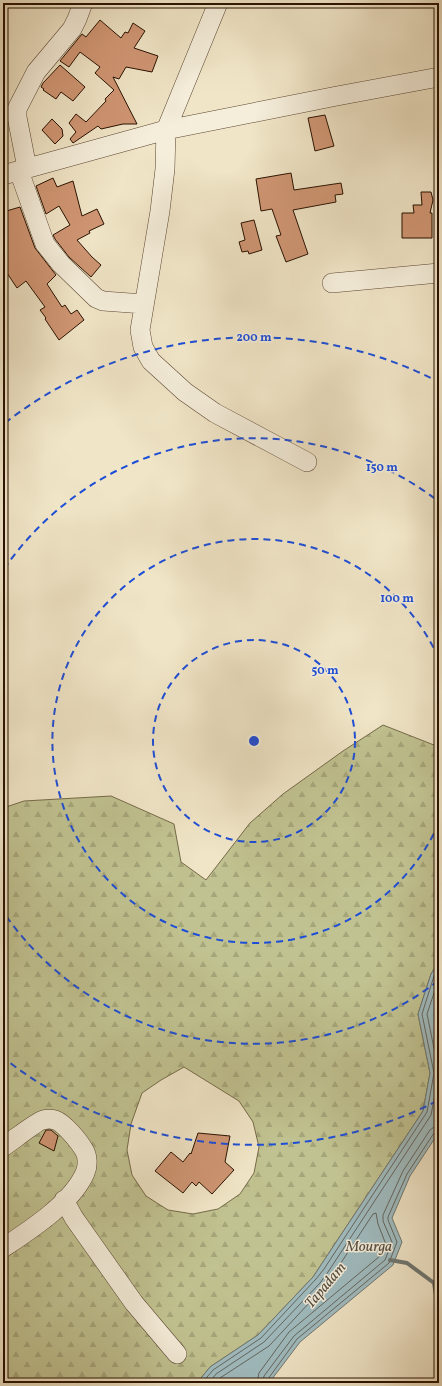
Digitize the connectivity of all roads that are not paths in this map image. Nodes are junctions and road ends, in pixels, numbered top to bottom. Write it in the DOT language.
graph roads {
  1 [pos="83,3"];
  2 [pos="218,3"];
  3 [pos="439,78"];
  4 [pos="166,130"];
  5 [pos="16,171"];
  6 [pos="439,273"];
  7 [pos="332,283"];
  8 [pos="144,304"];
  9 [pos="307,462"];
  10 [pos="8,1138"];
  11 [pos="64,1200"];
  12 [pos="3,1248"];
  13 [pos="177,1354"];
  1 -- 5 [label="street"];
  2 -- 4 [label="street"];
  3 -- 4 [label="street"];
  4 -- 5 [label="street"];
  4 -- 8 [label="street"];
  5 -- 8 [label="street"];
  6 -- 7 [label="street"];
  8 -- 9 [label="street"];
  10 -- 11 [label="street"];
  11 -- 12 [label="street"];
  11 -- 13 [label="street"];
}
